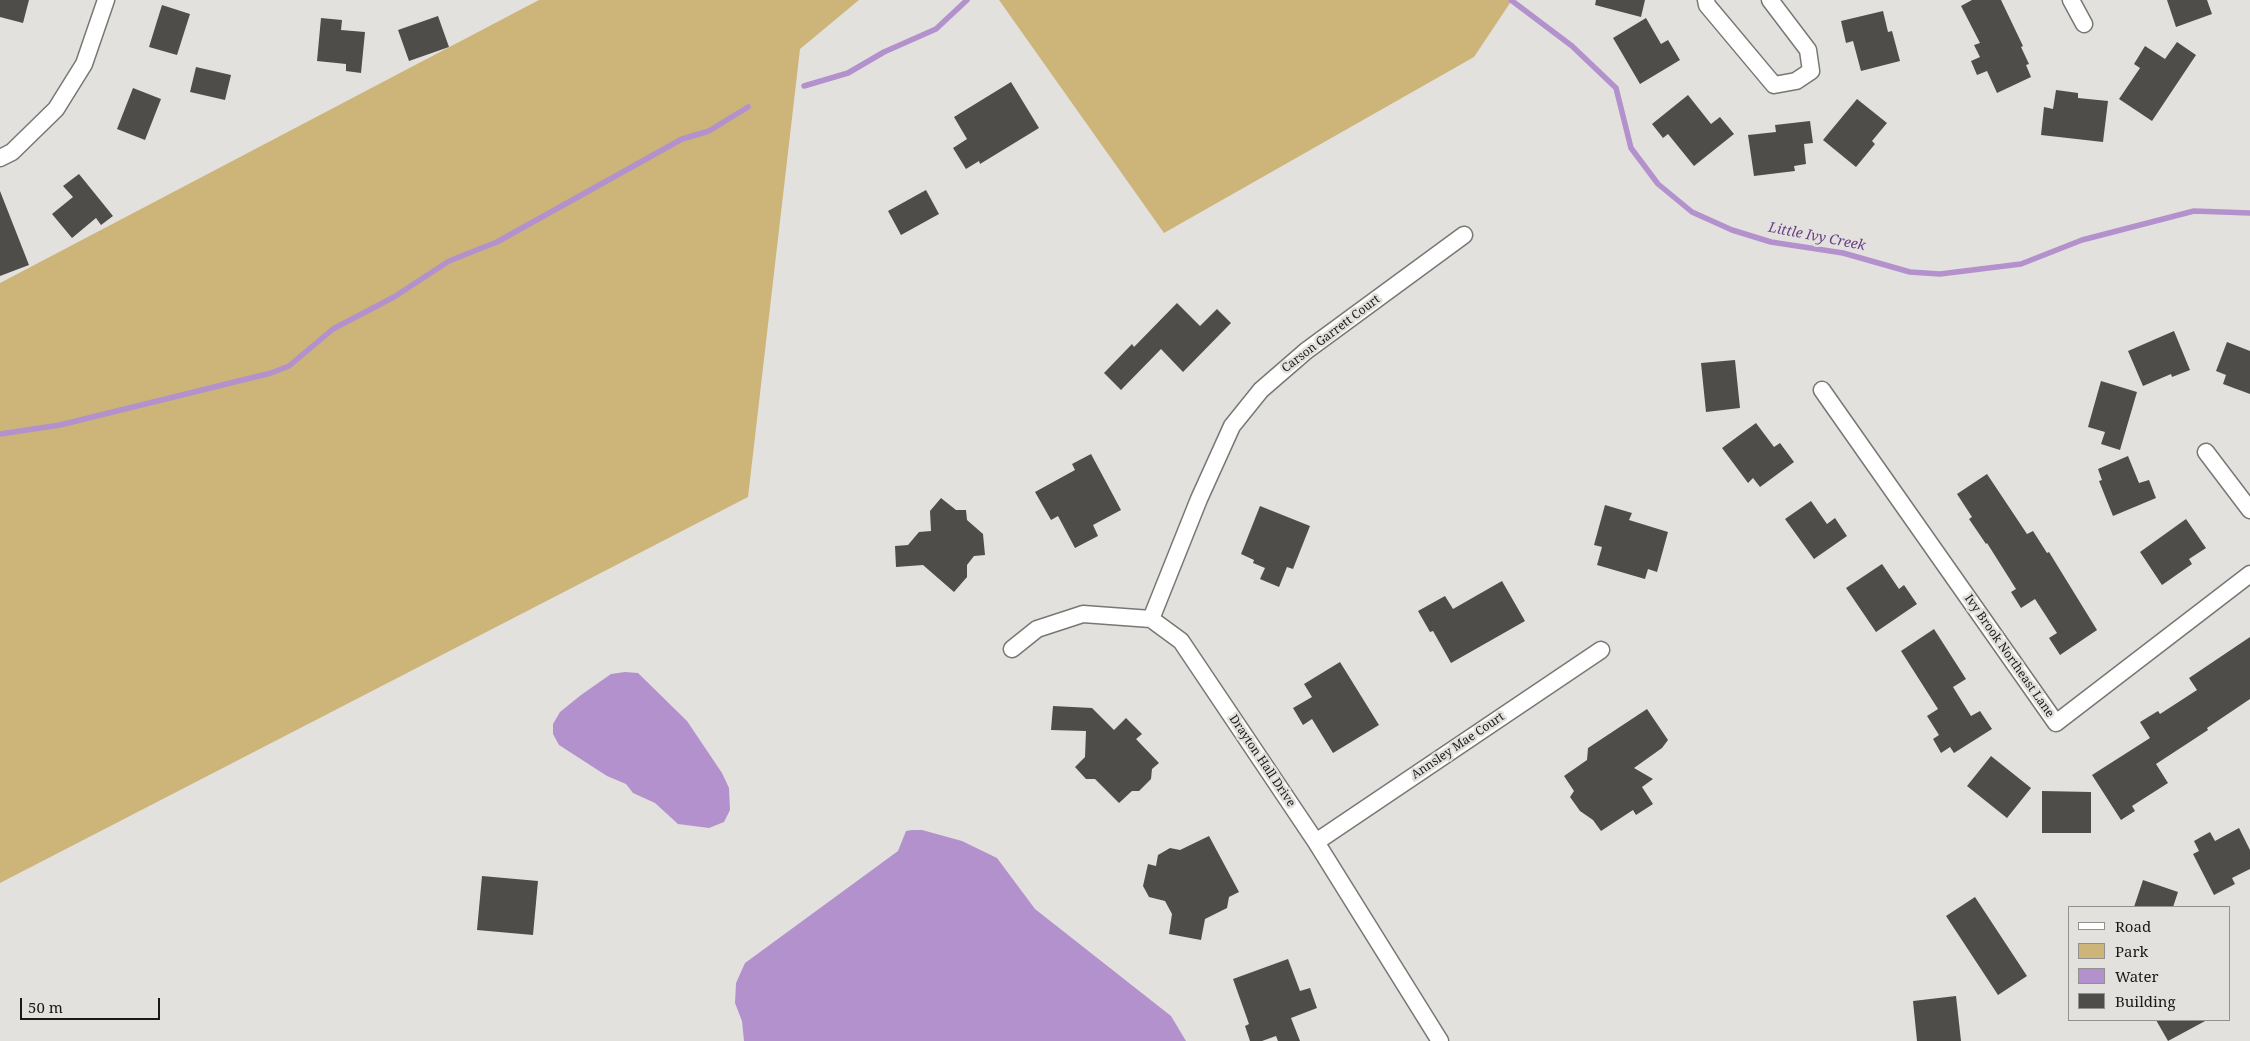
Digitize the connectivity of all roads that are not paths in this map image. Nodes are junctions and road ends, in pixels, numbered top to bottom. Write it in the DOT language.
graph roads {
  1 [pos="106,0"];
  2 [pos="1706,0"];
  3 [pos="1770,0"];
  4 [pos="2071,0"];
  5 [pos="2084,24"];
  6 [pos="0,158"];
  7 [pos="1464,235"];
  8 [pos="1822,390"];
  9 [pos="2206,452"];
  10 [pos="2250,510"];
  11 [pos="2250,574"];
  12 [pos="1151,619"];
  13 [pos="1012,649"];
  14 [pos="1601,650"];
  15 [pos="1316,842"];
  16 [pos="1440,1041"];
  1 -- 6 [label="street"];
  2 -- 3 [label="street"];
  4 -- 5 [label="street"];
  7 -- 12 [label="street, Carson Garrett Court"];
  8 -- 11 [label="street, Ivy Brook Northeast Lane"];
  9 -- 10 [label="street"];
  12 -- 13 [label="street"];
  12 -- 15 [label="street, Drayton Hall Drive"];
  14 -- 15 [label="street, Annsley Mae Court"];
  15 -- 16 [label="street, Drayton Hall Drive"];
}
